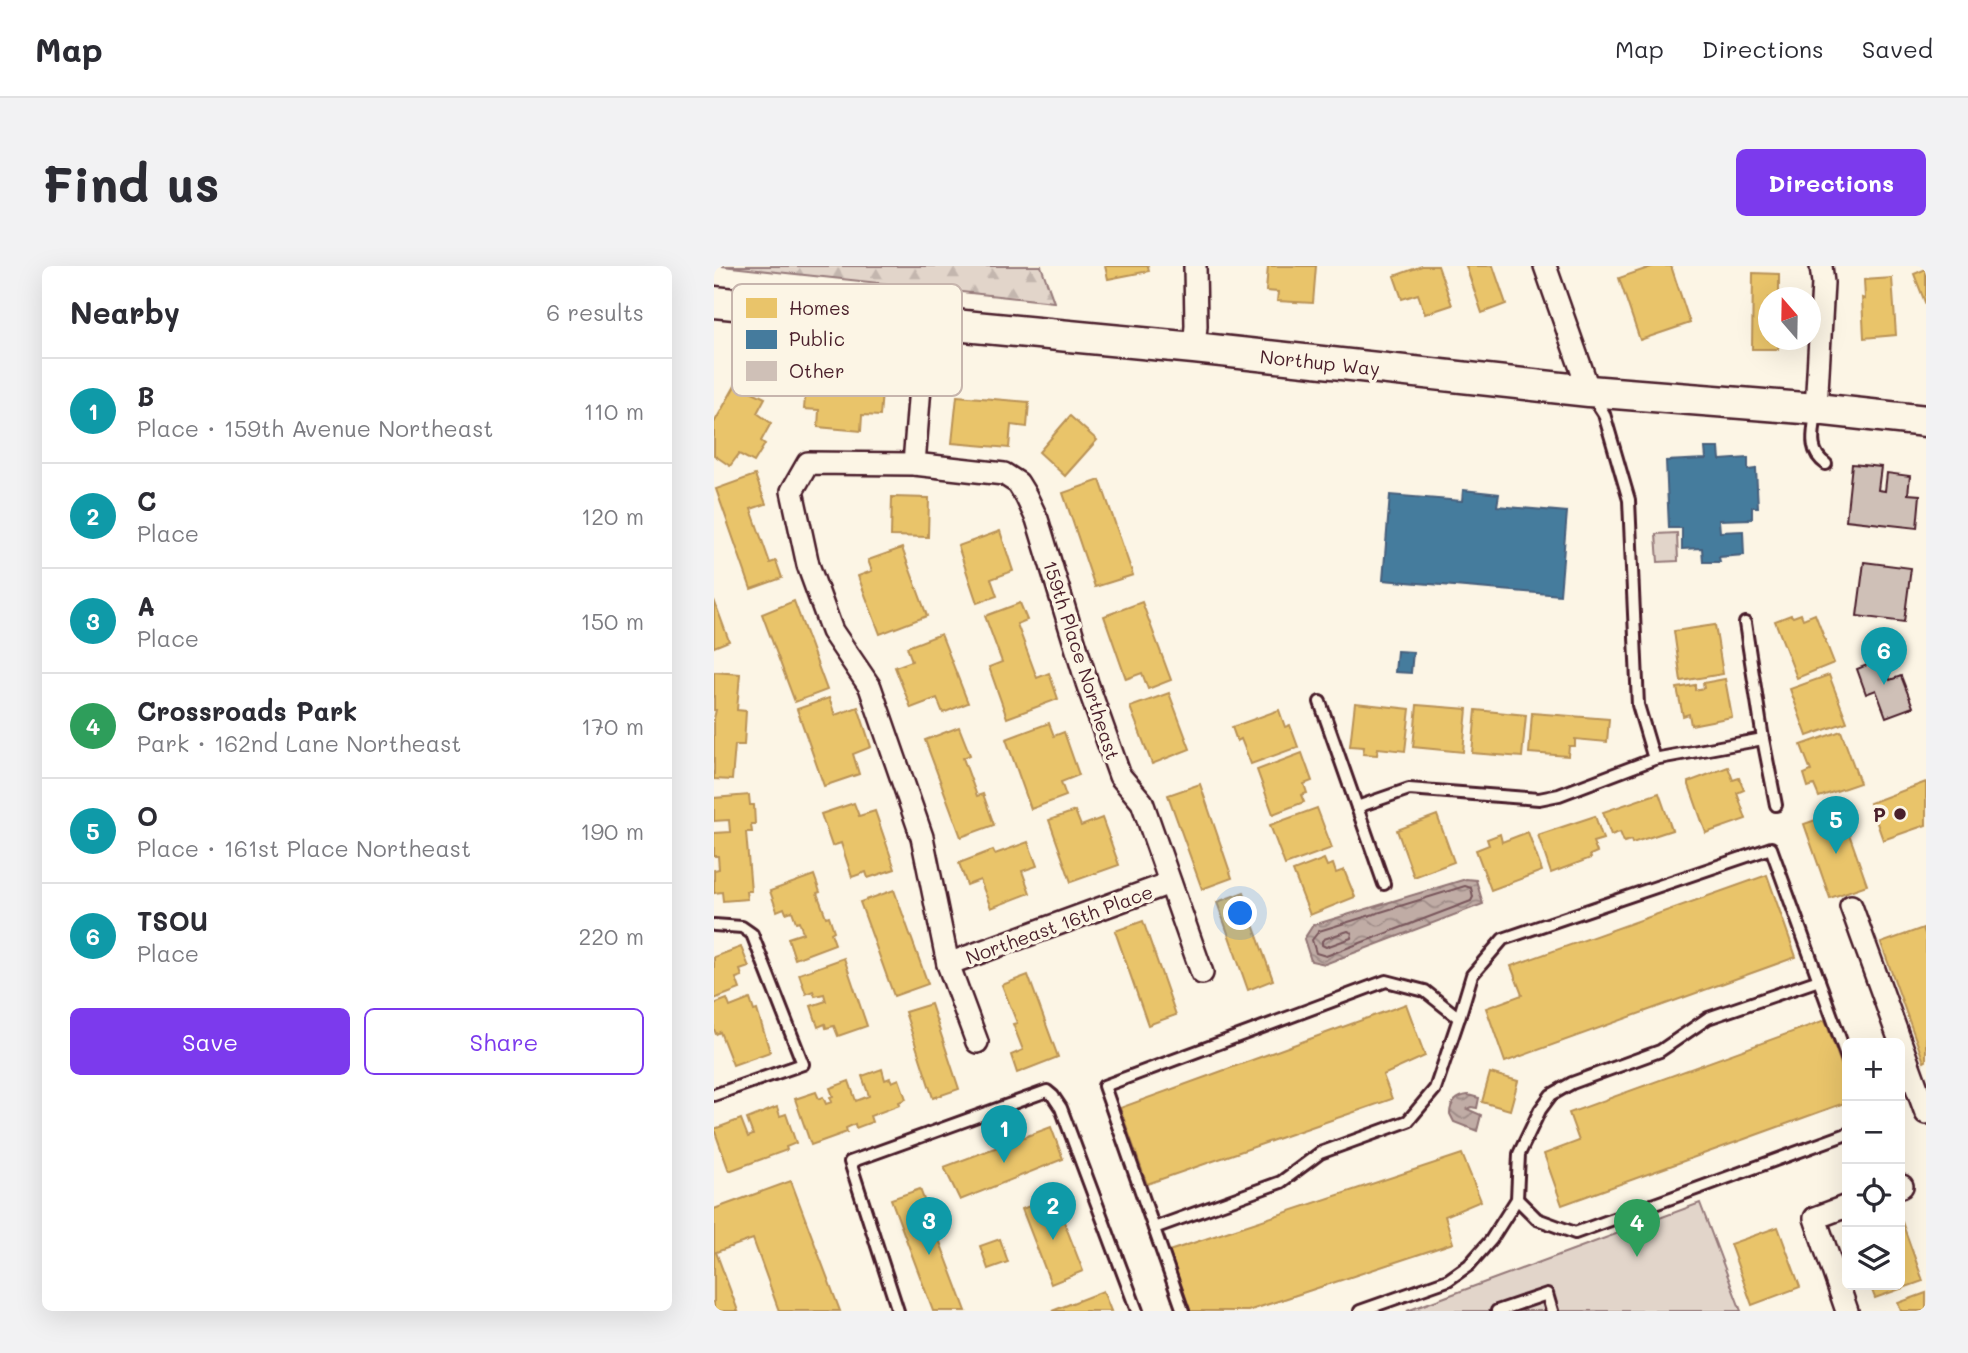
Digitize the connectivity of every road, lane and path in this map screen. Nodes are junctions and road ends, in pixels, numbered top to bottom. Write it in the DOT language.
graph roads {
  1 [pos="1195,266"];
  2 [pos="1545,266"];
  3 [pos="1821,266"];
  4 [pos="714,302"];
  5 [pos="732,304"];
  6 [pos="962,326"];
  7 [pos="1194,348"];
  8 [pos="1589,391"];
  9 [pos="919,396"];
  10 [pos="1816,409"];
  11 [pos="1926,421"];
  12 [pos="914,464"];
  13 [pos="1826,464"];
  14 [pos="1745,623"];
  15 [pos="1320,702"];
  16 [pos="1763,739"];
  17 [pos="1654,760"];
  18 [pos="1776,805"];
  19 [pos="1357,807"];
  20 [pos="1170,883"];
  21 [pos="1384,884"];
  22 [pos="1851,906"];
  23 [pos="714,925"];
  24 [pos="948,964"];
  25 [pos="1202,972"];
  26 [pos="1819,979"];
  27 [pos="1459,1018"];
  28 [pos="977,1042"];
  29 [pos="1842,1044"];
  30 [pos="714,1095"];
  31 [pos="1926,1113"];
  32 [pos="1842,1136"];
  33 [pos="1517,1199"];
  34 [pos="1842,1208"];
  35 [pos="1154,1228"];
  36 [pos="898,1311"];
  37 [pos="1137,1311"];
  38 [pos="1183,1311"];
  39 [pos="1360,1311"];
  40 [pos="1497,1311"];
  41 [pos="1552,1311"];
  42 [pos="1847,1311"];
  1 -- 7 [label="street"];
  2 -- 8 [label="street"];
  3 -- 10 [label="street"];
  4 -- 5 [label="street, Northup Way"];
  6 -- 7 [label="street, Northup Way"];
  7 -- 8 [label="street, Northup Way"];
  8 -- 10 [label="street, Northup Way"];
  8 -- 17 [label="lane"];
  9 -- 12 [label="street"];
  10 -- 11 [label="street, Northup Way"];
  10 -- 13 [label="lane"];
  12 -- 20 [label="street, 159th Place Northeast"];
  12 -- 24 [label="street, 159th Place Northeast"];
  14 -- 16 [label="lane"];
  15 -- 19 [label="lane"];
  16 -- 17 [label="lane"];
  16 -- 18 [label="lane"];
  17 -- 19 [label="lane"];
  19 -- 21 [label="lane"];
  20 -- 24 [label="street, Northeast 16th Place"];
  20 -- 25 [label="street, 159th Place Northeast"];
  22 -- 31 [label="street"];
  23 -- 30 [label="lane"];
  24 -- 28 [label="street"];
  26 -- 27 [label="lane"];
  26 -- 29 [label="lane"];
  26 -- 33 [label="lane"];
  27 -- 35 [label="lane"];
  27 -- 35 [label="lane"];
  32 -- 33 [label="lane"];
  33 -- 39 [label="lane"];
  34 -- 42 [label="street"];
  35 -- 38 [label="lane"];
  36 -- 37 [label="lane"];
  40 -- 41 [label="lane"];
}
